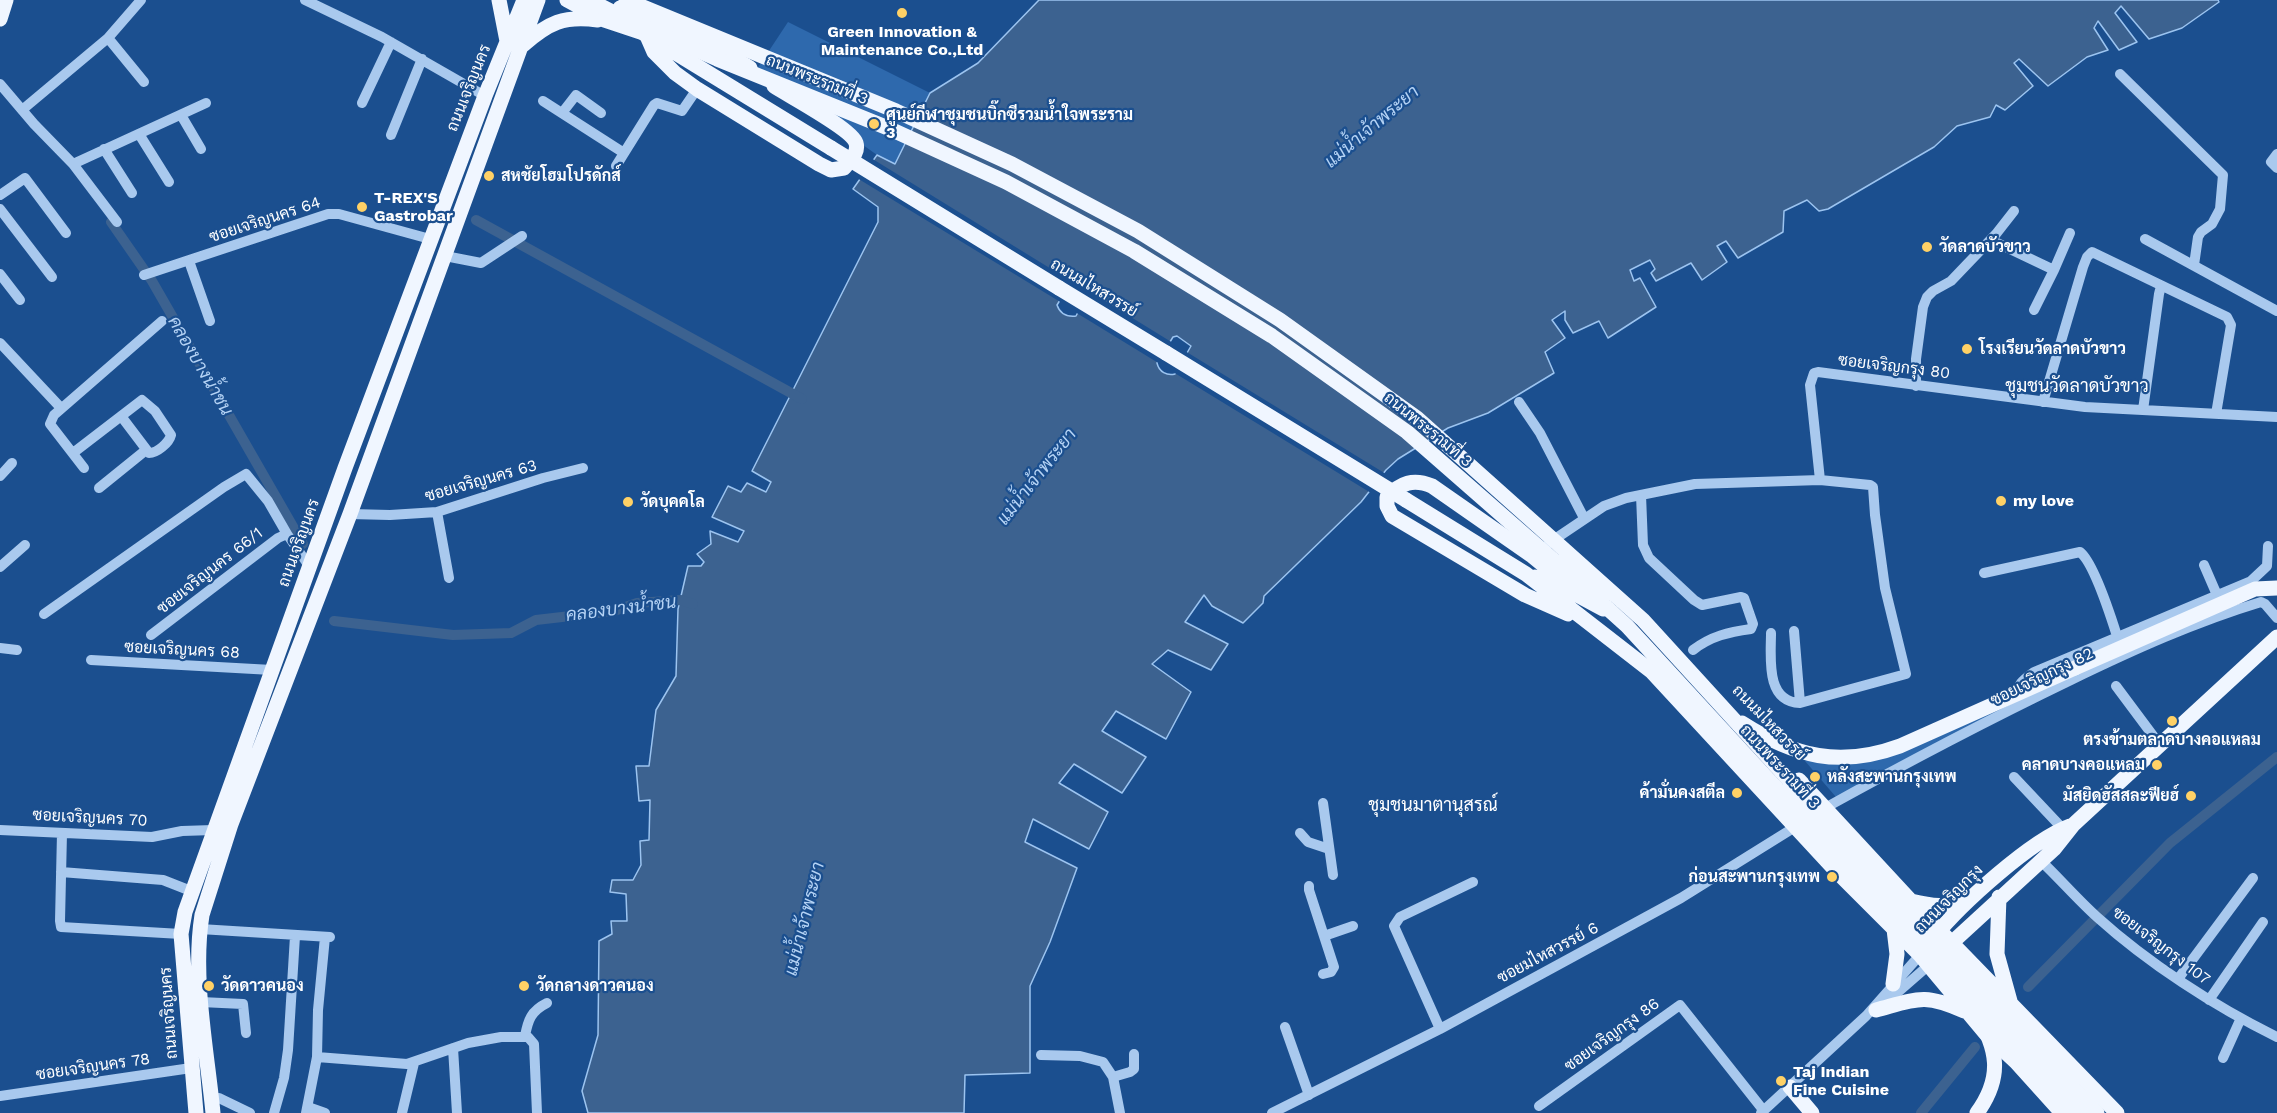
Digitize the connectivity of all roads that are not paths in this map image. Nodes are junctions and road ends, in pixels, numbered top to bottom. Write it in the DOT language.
graph roads {
  1 [pos="6,0"];
  2 [pos="141,0"];
  3 [pos="305,0"];
  4 [pos="499,0"];
  5 [pos="524,0"];
  6 [pos="538,0"];
  7 [pos="567,0"];
  8 [pos="589,0"];
  9 [pos="619,3"];
  10 [pos="0,19"];
  11 [pos="604,20"];
  12 [pos="645,34"];
  13 [pos="108,38"];
  14 [pos="391,42"];
  15 [pos="514,43"];
  16 [pos="422,59"];
  17 [pos="2120,74"];
  18 [pos="144,82"];
  19 [pos="0,84"];
  20 [pos="697,89"];
  21 [pos="484,96"];
  22 [pos="543,101"];
  23 [pos="206,103"];
  24 [pos="362,103"];
  25 [pos="22,110"];
  26 [pos="562,113"];
  27 [pos="601,113"];
  28 [pos="181,115"];
  29 [pos="139,134"];
  30 [pos="391,135"];
  31 [pos="104,149"];
  32 [pos="201,149"];
  33 [pos="624,153"];
  34 [pos="2277,154"];
  35 [pos="73,164"];
  36 [pos="616,166"];
  37 [pos="2277,168"];
  38 [pos="169,182"];
  39 [pos="132,193"];
  40 [pos="0,195"];
  41 [pos="0,209"];
  42 [pos="2014,211"];
  43 [pos="117,222"];
  44 [pos="66,233"];
  45 [pos="2070,233"];
  46 [pos="522,236"];
  47 [pos="430,239"];
  48 [pos="2145,239"];
  49 [pos="1990,240"];
  50 [pos="446,256"];
  51 [pos="189,261"];
  52 [pos="2194,265"];
  53 [pos="2054,270"];
  54 [pos="0,274"];
  55 [pos="147,274"];
  56 [pos="52,277"];
  57 [pos="2161,286"];
  58 [pos="20,300"];
  59 [pos="2034,310"];
  60 [pos="2277,310"];
  61 [pos="162,321"];
  62 [pos="210,321"];
  63 [pos="0,343"];
  64 [pos="1916,386"];
  65 [pos="1519,402"];
  66 [pos="2043,402"];
  67 [pos="62,408"];
  68 [pos="2143,410"];
  69 [pos="2216,414"];
  70 [pos="121,416"];
  71 [pos="2277,417"];
  72 [pos="146,450"];
  73 [pos="73,453"];
  74 [pos="12,463"];
  75 [pos="84,468"];
  76 [pos="583,468"];
  77 [pos="0,476"];
  78 [pos="1820,480"];
  79 [pos="99,488"];
  80 [pos="1641,495"];
  81 [pos="330,509"];
  82 [pos="437,512"];
  83 [pos="350,514"];
  84 [pos="1584,518"];
  85 [pos="287,534"];
  86 [pos="25,545"];
  87 [pos="2268,546"];
  88 [pos="1531,555"];
  89 [pos="2204,565"];
  90 [pos="309,566"];
  91 [pos="0,567"];
  92 [pos="1984,573"];
  93 [pos="1527,574"];
  94 [pos="448,578"];
  95 [pos="2277,588"];
  96 [pos="2217,595"];
  97 [pos="1584,598"];
  98 [pos="44,614"];
  99 [pos="2277,618"];
  100 [pos="1583,619"];
  101 [pos="1794,631"];
  102 [pos="1771,633"];
  103 [pos="151,635"];
  104 [pos="2117,636"];
  105 [pos="2277,637"];
  106 [pos="0,648"];
  107 [pos="17,650"];
  108 [pos="1693,650"];
  109 [pos="91,660"];
  110 [pos="272,670"];
  111 [pos="2116,686"];
  112 [pos="1800,703"];
  113 [pos="2020,704"];
  114 [pos="1722,709"];
  115 [pos="2160,745"];
  116 [pos="2014,777"];
  117 [pos="1323,803"];
  118 [pos="1825,808"];
  119 [pos="1795,827"];
  120 [pos="2068,827"];
  121 [pos="0,830"];
  122 [pos="213,830"];
  123 [pos="1300,832"];
  124 [pos="62,833"];
  125 [pos="1329,849"];
  126 [pos="2041,861"];
  127 [pos="60,872"];
  128 [pos="1333,875"];
  129 [pos="2253,878"];
  130 [pos="1473,882"];
  131 [pos="1310,886"];
  132 [pos="191,891"];
  133 [pos="1999,897"];
  134 [pos="1971,900"];
  135 [pos="1911,901"];
  136 [pos="2263,922"];
  137 [pos="1353,926"];
  138 [pos="1894,928"];
  139 [pos="200,929"];
  140 [pos="1940,930"];
  141 [pos="181,934"];
  142 [pos="295,936"];
  143 [pos="1324,936"];
  144 [pos="1952,942"];
  145 [pos="1924,960"];
  146 [pos="1323,974"];
  147 [pos="2178,979"];
  148 [pos="1893,984"];
  149 [pos="1961,989"];
  150 [pos="2209,1000"];
  151 [pos="201,1002"];
  152 [pos="547,1003"];
  153 [pos="2010,1004"];
  154 [pos="1871,1013"];
  155 [pos="1970,1014"];
  156 [pos="2241,1018"];
  157 [pos="1285,1027"];
  158 [pos="1440,1029"];
  159 [pos="246,1033"];
  160 [pos="525,1036"];
  161 [pos="2277,1037"];
  162 [pos="2046,1041"];
  163 [pos="453,1048"];
  164 [pos="1134,1054"];
  165 [pos="1041,1055"];
  166 [pos="317,1057"];
  167 [pos="2223,1058"];
  168 [pos="414,1062"];
  169 [pos="2016,1062"];
  170 [pos="191,1068"];
  171 [pos="1113,1077"];
  172 [pos="193,1084"];
  173 [pos="1790,1087"];
  174 [pos="1309,1095"];
  175 [pos="0,1096"];
  176 [pos="216,1104"];
  177 [pos="1539,1106"];
  178 [pos="307,1110"];
  179 [pos="1763,1112"];
  180 [pos="186,1113"];
  181 [pos="196,1113"];
  182 [pos="250,1113"];
  183 [pos="274,1113"];
  184 [pos="326,1113"];
  185 [pos="402,1113"];
  186 [pos="457,1113"];
  187 [pos="537,1113"];
  188 [pos="1120,1113"];
  189 [pos="1272,1113"];
  190 [pos="1812,1113"];
  191 [pos="1977,1113"];
  192 [pos="2062,1113"];
  193 [pos="2079,1113"];
  194 [pos="2097,1113"];
  195 [pos="2117,1113"];
  1 -- 10 [label="main road"];
  2 -- 13 [label="street"];
  3 -- 14 [label="street"];
  4 -- 15 [label="main road"];
  5 -- 15 [label="main road, ถนนเจริญนคร"];
  6 -- 15 [label="main road, ถนนเจริญนคร"];
  7 -- 11 [label="main road, ถนนมไหสวรรย์"];
  8 -- 149 [label="main road, ถนนพระรามที่ 3, bridge"];
  9 -- 12 [label="main road, ถนนมไหสวรรย์"];
  9 -- 20 [label="main road"];
  9 -- 114 [label="main road, ถนนพระรามที่ 3, bridge"];
  11 -- 12 [label="main road, ถนนมไหสวรรย์"];
  11 -- 15 [label="main road"];
  12 -- 20 [label="main road"];
  12 -- 93 [label="main road, ถนนมไหสวรรย์, bridge"];
  13 -- 18 [label="street"];
  13 -- 25 [label="street"];
  14 -- 16 [label="street"];
  14 -- 24 [label="street"];
  15 -- 21 [label="main road, ถนนเจริญนคร"];
  15 -- 50 [label="main road, ถนนเจริญนคร"];
  16 -- 21 [label="street"];
  16 -- 30 [label="street"];
  17 -- 52 [label="street"];
  19 -- 25 [label="street"];
  20 -- 33 [label="street"];
  21 -- 47 [label="main road, ถนนเจริญนคร"];
  22 -- 26 [label="street"];
  23 -- 28 [label="street"];
  25 -- 35 [label="street"];
  26 -- 27 [label="street"];
  26 -- 33 [label="street"];
  28 -- 29 [label="street"];
  28 -- 32 [label="street"];
  29 -- 31 [label="street"];
  29 -- 38 [label="street"];
  31 -- 35 [label="street"];
  31 -- 39 [label="street"];
  33 -- 36 [label="street"];
  34 -- 37 [label="street"];
  35 -- 43 [label="street"];
  40 -- 44 [label="street"];
  41 -- 56 [label="street"];
  42 -- 49 [label="street"];
  45 -- 53 [label="street"];
  46 -- 50 [label="street"];
  47 -- 51 [label="street, ซอยเจริญนคร 64"];
  47 -- 81 [label="main road, ถนนเจริญนคร"];
  48 -- 52 [label="street"];
  49 -- 53 [label="street"];
  49 -- 64 [label="street"];
  50 -- 83 [label="main road, ถนนเจริญนคร"];
  51 -- 55 [label="street, ซอยเจริญนคร 64"];
  51 -- 62 [label="street"];
  52 -- 60 [label="street"];
  53 -- 59 [label="street"];
  54 -- 58 [label="street"];
  57 -- 66 [label="street"];
  57 -- 68 [label="street"];
  57 -- 69 [label="street"];
  61 -- 67 [label="street"];
  63 -- 67 [label="street"];
  64 -- 66 [label="street, ซอยเจริญกรุง 80"];
  64 -- 78 [label="street, ซอยเจริญกรุง 80"];
  65 -- 84 [label="street"];
  66 -- 68 [label="street, ซอยเจริญกรุง 80"];
  67 -- 73 [label="street"];
  68 -- 69 [label="street, ซอยเจริญกรุง 80"];
  69 -- 71 [label="street, ซอยเจริญกรุง 80"];
  70 -- 72 [label="street"];
  70 -- 72 [label="street"];
  70 -- 73 [label="street"];
  72 -- 79 [label="street"];
  73 -- 75 [label="street"];
  74 -- 77 [label="street"];
  76 -- 82 [label="street, ซอยเจริญนคร 63"];
  78 -- 80 [label="street"];
  78 -- 112 [label="street"];
  80 -- 84 [label="street"];
  80 -- 108 [label="street"];
  81 -- 83 [label="main road"];
  81 -- 90 [label="main road, ถนนเจริญนคร"];
  82 -- 83 [label="street, ซอยเจริญนคร 63"];
  82 -- 94 [label="street"];
  83 -- 139 [label="main road, ถนนเจริญนคร"];
  84 -- 88 [label="street"];
  85 -- 90 [label="street, ซอยเจริญนคร 66/1"];
  85 -- 98 [label="street"];
  85 -- 103 [label="street, ซอยเจริญนคร 66/1"];
  86 -- 91 [label="street"];
  87 -- 96 [label="street"];
  88 -- 97 [label="main road"];
  88 -- 100 [label="main road"];
  89 -- 96 [label="street"];
  90 -- 110 [label="main road, ถนนเจริญนคร"];
  92 -- 104 [label="street"];
  93 -- 97 [label="main road, ถนนมไหสวรรย์"];
  93 -- 100 [label="main road, ถนนมไหสวรรย์"];
  95 -- 114 [label="main road, bridge"];
  96 -- 104 [label="street"];
  97 -- 118 [label="main road, ถนนมไหสวรรย์"];
  99 -- 113 [label="street, ซอยเจริญกรุง 82"];
  100 -- 119 [label="main road, ถนนมไหสวรรย์"];
  101 -- 112 [label="street"];
  102 -- 112 [label="street"];
  104 -- 113 [label="street"];
  105 -- 115 [label="main road, ถนนเจริญกรุง"];
  106 -- 107 [label="street"];
  109 -- 110 [label="street, ซอยเจริญนคร 68"];
  110 -- 122 [label="main road, ถนนเจริญนคร"];
  111 -- 115 [label="street"];
  113 -- 118 [label="street, ซอยเจริญกรุง 82"];
  114 -- 194 [label="main road, ถนนพระรามที่ 3, bridge"];
  115 -- 120 [label="main road, ถนนเจริญกรุง"];
  116 -- 120 [label="street"];
  117 -- 125 [label="street"];
  118 -- 135 [label="main road, ถนนมไหสวรรย์"];
  119 -- 138 [label="main road, ถนนมไหสวรรย์"];
  119 -- 158 [label="street, ซอยมไหสวรรย์ 6"];
  120 -- 126 [label="main road, ถนนเจริญกรุง"];
  120 -- 134 [label="main road, ถนนเจริญกรุง"];
  121 -- 124 [label="street, ซอยเจริญนคร 70"];
  122 -- 124 [label="street, ซอยเจริญนคร 70"];
  122 -- 132 [label="main road, ถนนเจริญนคร"];
  123 -- 125 [label="street"];
  124 -- 127 [label="street"];
  125 -- 128 [label="street"];
  126 -- 133 [label="main road, ถนนเจริญกรุง"];
  126 -- 147 [label="street, ซอยเจริญกรุง 107"];
  127 -- 132 [label="street"];
  127 -- 141 [label="street"];
  129 -- 147 [label="street"];
  130 -- 158 [label="street"];
  131 -- 143 [label="street"];
  132 -- 141 [label="main road, ถนนเจริญนคร"];
  133 -- 144 [label="main road, ถนนเจริญกรุง"];
  133 -- 153 [label="main road"];
  134 -- 135 [label="main road"];
  134 -- 140 [label="main road, ถนนเจริญกรุง"];
  135 -- 140 [label="main road, ถนนมไหสวรรย์"];
  136 -- 150 [label="street"];
  137 -- 143 [label="street"];
  138 -- 145 [label="main road, ถนนมไหสวรรย์"];
  138 -- 148 [label="main road"];
  139 -- 142 [label="street"];
  139 -- 151 [label="main road, ถนนเจริญนคร"];
  140 -- 144 [label="main road, ถนนมไหสวรรย์"];
  140 -- 145 [label="main road, ถนนเจริญกรุง"];
  141 -- 170 [label="main road, ถนนเจริญนคร"];
  142 -- 166 [label="street"];
  142 -- 183 [label="street"];
  143 -- 146 [label="street"];
  144 -- 145 [label="main road, ถนนเจริญกรุง"];
  144 -- 153 [label="main road"];
  145 -- 148 [label="street, ถนนเจริญกรุง"];
  145 -- 154 [label="street, ถนนเจริญกรุง"];
  145 -- 155 [label="main road"];
  147 -- 150 [label="street, ซอยเจริญกรุง 107"];
  148 -- 154 [label="street, ถนนเจริญกรุง"];
  149 -- 191 [label="main road, bridge"];
  149 -- 193 [label="main road, ถนนพระรามที่ 3, bridge"];
  150 -- 156 [label="street, ซอยเจริญกรุง 107"];
  151 -- 159 [label="street"];
  151 -- 176 [label="main road, ถนนเจริญนคร"];
  152 -- 160 [label="street"];
  153 -- 162 [label="main road"];
  154 -- 155 [label="main road"];
  154 -- 173 [label="street, ถนนเจริญกรุง"];
  155 -- 169 [label="main road"];
  156 -- 161 [label="street, ซอยเจริญกรุง 107"];
  156 -- 167 [label="street"];
  157 -- 174 [label="street"];
  158 -- 174 [label="street, ซอยมไหสวรรย์ 6"];
  160 -- 163 [label="street"];
  160 -- 187 [label="street"];
  162 -- 169 [label="main road"];
  162 -- 195 [label="main road"];
  163 -- 168 [label="street"];
  163 -- 186 [label="street"];
  164 -- 171 [label="street"];
  165 -- 171 [label="street"];
  166 -- 168 [label="street"];
  166 -- 178 [label="street"];
  168 -- 185 [label="street"];
  169 -- 192 [label="main road"];
  170 -- 172 [label="main road, ถนนเจริญนคร"];
  170 -- 175 [label="street, ซอยเจริญนคร 78"];
  171 -- 188 [label="street"];
  172 -- 180 [label="main road"];
  172 -- 181 [label="main road, ถนนเจริญนคร"];
  173 -- 179 [label="street, ถนนเจริญกรุง"];
  173 -- 190 [label="main road"];
  174 -- 189 [label="street, ซอยมไหสวรรย์ 6"];
  176 -- 182 [label="street"];
  177 -- 179 [label="street, ซอยเจริญกรุง 86"];
  178 -- 184 [label="street"];
}
